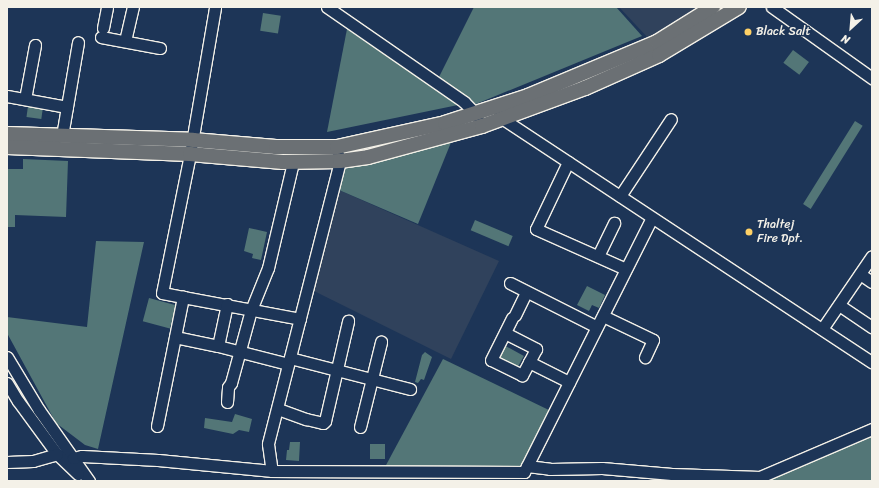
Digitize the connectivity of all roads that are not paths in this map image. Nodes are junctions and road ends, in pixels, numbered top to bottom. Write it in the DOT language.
graph roads {
  1 [pos="107,7"];
  2 [pos="133,7"];
  3 [pos="215,7"];
  4 [pos="327,7"];
  5 [pos="713,7"];
  6 [pos="739,7"];
  7 [pos="772,7"];
  8 [pos="78,42"];
  9 [pos="125,42"];
  10 [pos="35,45"];
  11 [pos="160,48"];
  12 [pos="872,78"];
  13 [pos="7,96"];
  14 [pos="25,99"];
  15 [pos="67,107"];
  16 [pos="499,113"];
  17 [pos="671,119"];
  18 [pos="479,120"];
  19 [pos="7,134"];
  20 [pos="62,136"];
  21 [pos="7,147"];
  22 [pos="191,147"];
  23 [pos="339,154"];
  24 [pos="293,162"];
  25 [pos="568,162"];
  26 [pos="620,196"];
  27 [pos="652,218"];
  28 [pos="614,223"];
  29 [pos="598,256"];
  30 [pos="872,256"];
  31 [pos="626,269"];
  32 [pos="860,274"];
  33 [pos="872,282"];
  34 [pos="510,284"];
  35 [pos="526,292"];
  36 [pos="183,297"];
  37 [pos="227,304"];
  38 [pos="839,305"];
  39 [pos="251,310"];
  40 [pos="603,316"];
  41 [pos="300,319"];
  42 [pos="348,321"];
  43 [pos="597,327"];
  44 [pos="872,327"];
  45 [pos="822,329"];
  46 [pos="505,333"];
  47 [pos="175,338"];
  48 [pos="381,342"];
  49 [pos="218,346"];
  50 [pos="239,351"];
  51 [pos="7,357"];
  52 [pos="646,357"];
  53 [pos="289,361"];
  54 [pos="529,362"];
  55 [pos="872,362"];
  56 [pos="336,370"];
  57 [pos="372,379"];
  58 [pos="569,382"];
  59 [pos="7,384"];
  60 [pos="410,389"];
  61 [pos="227,402"];
  62 [pos="278,409"];
  63 [pos="157,426"];
  64 [pos="360,427"];
  65 [pos="872,429"];
  66 [pos="57,454"];
  67 [pos="73,458"];
  68 [pos="7,462"];
  69 [pos="526,466"];
  70 [pos="272,471"];
  71 [pos="88,481"];
  1 -- 9 [label="street"];
  2 -- 9 [label="street"];
  3 -- 22 [label="street"];
  4 -- 18 [label="street"];
  5 -- 16 [label="main road"];
  6 -- 16 [label="main road"];
  7 -- 12 [label="street"];
  8 -- 15 [label="street"];
  9 -- 11 [label="street"];
  10 -- 14 [label="street"];
  13 -- 14 [label="street"];
  14 -- 15 [label="street"];
  15 -- 20 [label="street"];
  16 -- 18 [label="main road"];
  16 -- 25 [label="street"];
  17 -- 26 [label="street"];
  18 -- 23 [label="main road"];
  19 -- 20 [label="main road"];
  20 -- 22 [label="main road"];
  21 -- 22 [label="main road"];
  22 -- 23 [label="main road"];
  22 -- 24 [label="main road"];
  22 -- 36 [label="street"];
  23 -- 24 [label="main road"];
  23 -- 41 [label="street"];
  24 -- 39 [label="street"];
  25 -- 26 [label="street"];
  25 -- 29 [label="street"];
  26 -- 27 [label="street"];
  27 -- 31 [label="street"];
  27 -- 45 [label="street"];
  28 -- 29 [label="street"];
  29 -- 31 [label="street"];
  30 -- 32 [label="street"];
  31 -- 40 [label="street"];
  32 -- 33 [label="street"];
  32 -- 38 [label="street"];
  34 -- 35 [label="street"];
  35 -- 43 [label="street"];
  35 -- 46 [label="street"];
  36 -- 37 [label="street"];
  36 -- 47 [label="street"];
  37 -- 39 [label="street"];
  37 -- 49 [label="street"];
  38 -- 44 [label="street"];
  38 -- 45 [label="street"];
  39 -- 41 [label="street"];
  39 -- 50 [label="street"];
  40 -- 43 [label="street"];
  40 -- 52 [label="street"];
  41 -- 53 [label="street"];
  42 -- 56 [label="street"];
  43 -- 58 [label="street"];
  45 -- 55 [label="street"];
  46 -- 54 [label="street"];
  46 -- 54 [label="street"];
  47 -- 49 [label="street"];
  47 -- 63 [label="street"];
  48 -- 57 [label="street"];
  49 -- 50 [label="street"];
  50 -- 53 [label="street"];
  50 -- 61 [label="street"];
  51 -- 67 [label="street"];
  53 -- 56 [label="street"];
  53 -- 62 [label="street"];
  54 -- 58 [label="street"];
  56 -- 57 [label="street"];
  56 -- 62 [label="street"];
  57 -- 60 [label="street"];
  57 -- 64 [label="street"];
  58 -- 69 [label="street"];
  59 -- 66 [label="street"];
  62 -- 70 [label="street"];
  65 -- 69 [label="street"];
  66 -- 68 [label="street"];
  66 -- 71 [label="street"];
  67 -- 70 [label="street"];
  67 -- 71 [label="street"];
  69 -- 70 [label="street"];
}
